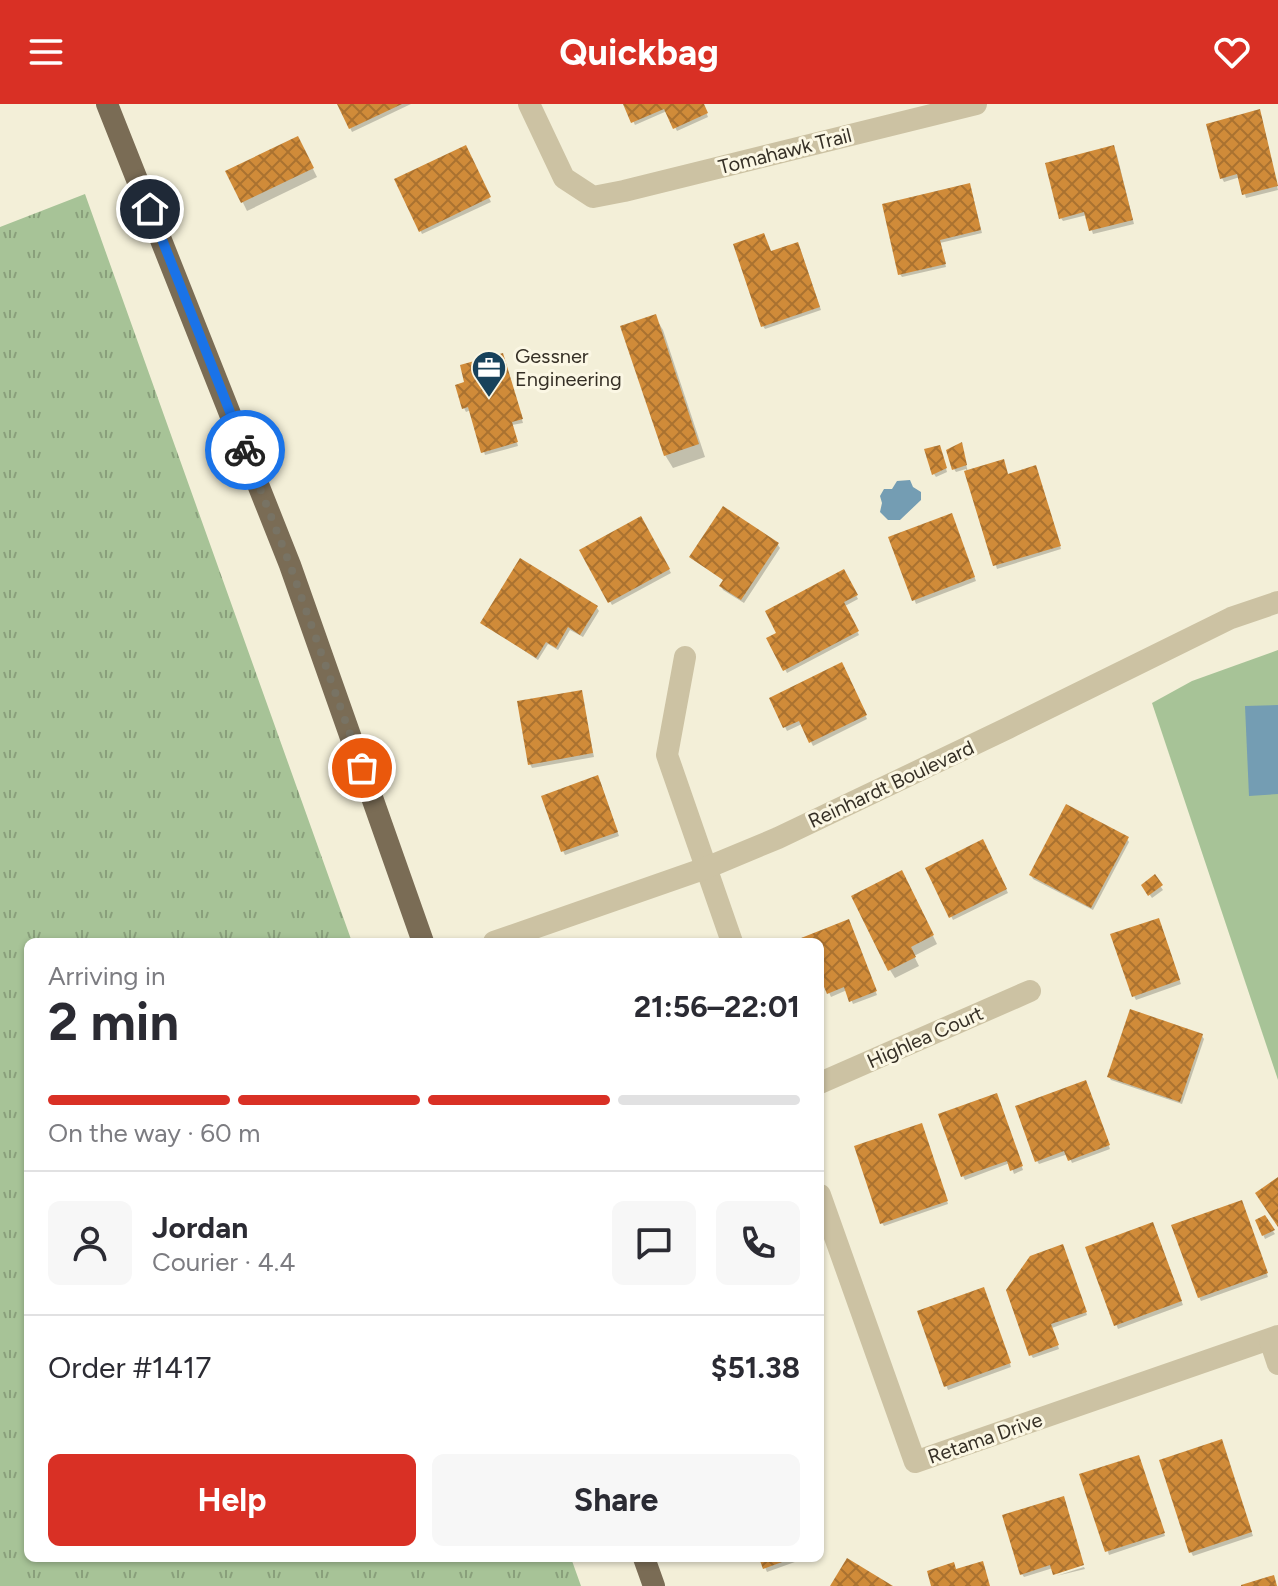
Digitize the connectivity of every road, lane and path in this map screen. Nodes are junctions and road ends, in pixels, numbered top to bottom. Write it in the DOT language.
graph roads {
  1 [pos="107,104"];
  2 [pos="529,104"];
  3 [pos="976,104"];
  4 [pos="1278,602"];
  5 [pos="685,657"];
  6 [pos="706,868"];
  7 [pos="422,938"];
  8 [pos="505,938"];
  9 [pos="731,938"];
  10 [pos="1030,991"];
  11 [pos="824,1081"];
  12 [pos="824,1206"];
  13 [pos="1274,1338"];
  14 [pos="1278,1364"];
  15 [pos="645,1562"];
  16 [pos="654,1586"];
  1 -- 7 [label="main road"];
  2 -- 3 [label="street, Tomahawk Trail"];
  4 -- 6 [label="street, Reinhardt Boulevard"];
  5 -- 6 [label="street"];
  6 -- 8 [label="street, Reinhardt Boulevard"];
  6 -- 9 [label="street"];
  10 -- 11 [label="street, Highlea Court"];
  12 -- 13 [label="street, Retama Drive"];
  13 -- 14 [label="street"];
  15 -- 16 [label="main road"];
}
